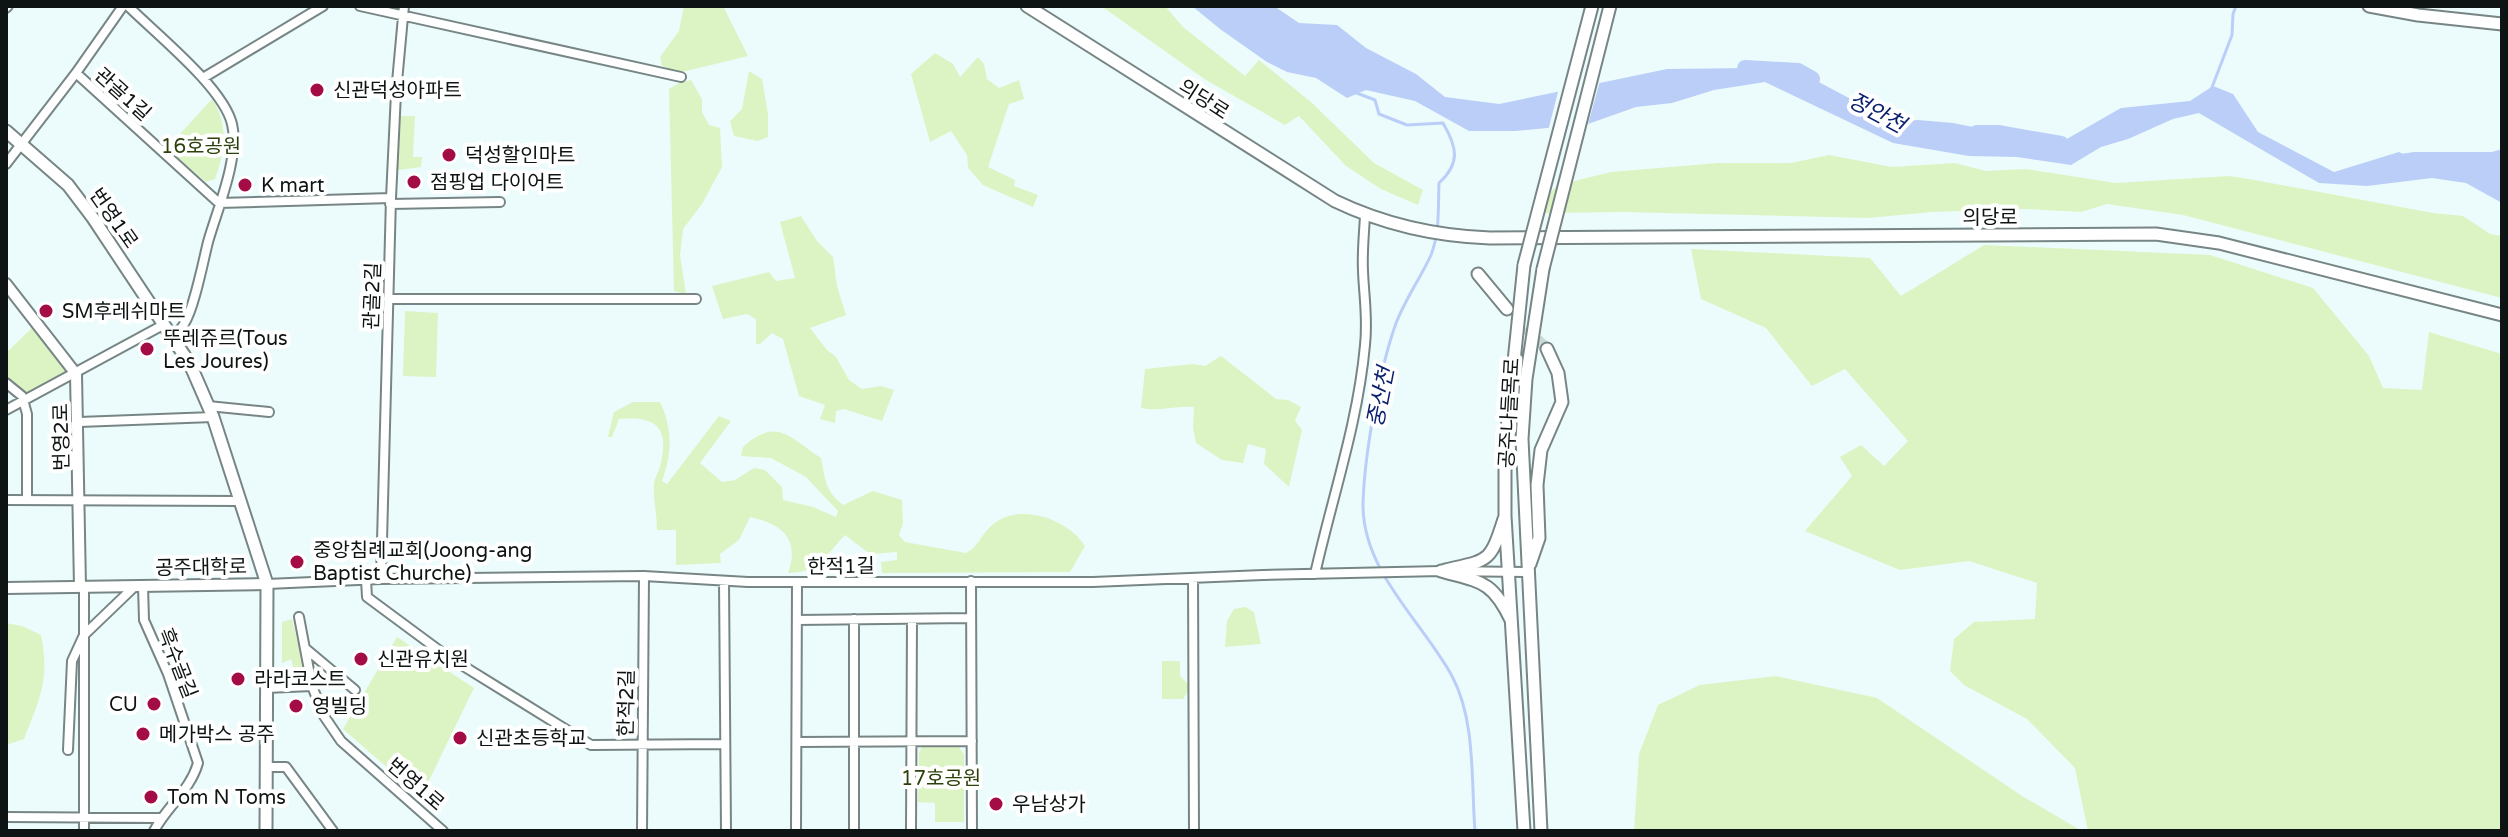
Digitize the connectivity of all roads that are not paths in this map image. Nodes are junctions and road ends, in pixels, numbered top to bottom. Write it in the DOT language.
graph roads {
  1 [pos="126,6"];
  2 [pos="323,6"];
  3 [pos="360,6"];
  4 [pos="1027,6"];
  5 [pos="1592,6"];
  6 [pos="1610,6"];
  7 [pos="2369,6"];
  8 [pos="402,10"];
  9 [pos="2502,24"];
  10 [pos="76,73"];
  11 [pos="681,77"];
  12 [pos="203,78"];
  13 [pos="6,131"];
  14 [pos="22,143"];
  15 [pos="6,164"];
  16 [pos="390,201"];
  17 [pos="500,202"];
  18 [pos="219,203"];
  19 [pos="1365,216"];
  20 [pos="1478,274"];
  21 [pos="6,284"];
  22 [pos="388,299"];
  23 [pos="696,299"];
  24 [pos="1507,309"];
  25 [pos="2502,315"];
  26 [pos="163,325"];
  27 [pos="171,337"];
  28 [pos="1547,349"];
  29 [pos="76,374"];
  30 [pos="6,383"];
  31 [pos="24,402"];
  32 [pos="6,410"];
  33 [pos="210,412"];
  34 [pos="269,412"];
  35 [pos="79,422"];
  36 [pos="80,499"];
  37 [pos="6,500"];
  38 [pos="27,500"];
  39 [pos="239,501"];
  40 [pos="1505,516"];
  41 [pos="1441,571"];
  42 [pos="1510,572"];
  43 [pos="1527,572"];
  44 [pos="1315,574"];
  45 [pos="644,576"];
  46 [pos="1193,578"];
  47 [pos="381,579"];
  48 [pos="366,580"];
  49 [pos="724,581"];
  50 [pos="971,581"];
  51 [pos="797,583"];
  52 [pos="267,584"];
  53 [pos="139,586"];
  54 [pos="82,587"];
  55 [pos="6,588"];
  56 [pos="299,617"];
  57 [pos="971,618"];
  58 [pos="854,619"];
  59 [pos="912,619"];
  60 [pos="797,620"];
  61 [pos="1514,627"];
  62 [pos="84,635"];
  63 [pos="305,648"];
  64 [pos="331,669"];
  65 [pos="312,682"];
  66 [pos="266,688"];
  67 [pos="355,690"];
  68 [pos="911,741"];
  69 [pos="972,741"];
  70 [pos="797,742"];
  71 [pos="854,742"];
  72 [pos="725,744"];
  73 [pos="642,745"];
  74 [pos="68,750"];
  75 [pos="266,767"];
  76 [pos="6,817"];
  77 [pos="84,818"];
  78 [pos="161,818"];
  79 [pos="84,831"];
  80 [pos="154,831"];
  81 [pos="266,831"];
  82 [pos="333,831"];
  83 [pos="443,831"];
  84 [pos="642,831"];
  85 [pos="726,831"];
  86 [pos="796,831"];
  87 [pos="854,831"];
  88 [pos="911,831"];
  89 [pos="972,831"];
  90 [pos="1194,831"];
  91 [pos="1524,831"];
  92 [pos="1541,831"];
  1 -- 10 [label="street, 관골1길"];
  1 -- 12 [label="street, 관골1길"];
  2 -- 12 [label="street"];
  3 -- 8 [label="street"];
  4 -- 19 [label="main road, 의당로"];
  5 -- 40 [label="main road, 공주나들목로, bridge"];
  6 -- 43 [label="main road, 공주나들목로, bridge"];
  7 -- 9 [label="main road"];
  8 -- 11 [label="street"];
  8 -- 16 [label="street, 관골2길"];
  10 -- 14 [label="street, 관골1길"];
  10 -- 18 [label="street, 관골1길"];
  12 -- 18 [label="street, 관골1길"];
  13 -- 14 [label="main road, 번영1로"];
  14 -- 15 [label="street"];
  14 -- 26 [label="main road, 번영1로"];
  16 -- 17 [label="street"];
  16 -- 18 [label="street"];
  16 -- 22 [label="street, 관골2길"];
  18 -- 27 [label="street, 관골1길"];
  19 -- 25 [label="main road, 의당로"];
  19 -- 44 [label="street"];
  20 -- 24 [label="main road"];
  21 -- 29 [label="street, 번영2로"];
  22 -- 23 [label="street"];
  22 -- 47 [label="street, 관골2길"];
  26 -- 27 [label="main road, 번영1로"];
  26 -- 29 [label="street"];
  27 -- 33 [label="main road, 번영1로"];
  28 -- 43 [label="main road"];
  29 -- 31 [label="street, 번영2로"];
  29 -- 35 [label="street, 번영2로"];
  30 -- 31 [label="street, 번영2로"];
  31 -- 32 [label="street, 번영2로"];
  31 -- 38 [label="street, 번영2로"];
  33 -- 34 [label="street"];
  33 -- 35 [label="street"];
  33 -- 39 [label="main road, 번영1로"];
  35 -- 36 [label="street, 번영2로"];
  36 -- 38 [label="street, 번영2로"];
  36 -- 39 [label="street"];
  36 -- 54 [label="street, 번영2로"];
  37 -- 38 [label="street, 번영2로"];
  39 -- 52 [label="main road, 번영1로"];
  40 -- 41 [label="main road"];
  40 -- 42 [label="main road, 공주나들목로"];
  41 -- 42 [label="street, 한적1길"];
  41 -- 44 [label="street, 한적1길"];
  41 -- 61 [label="main road"];
  42 -- 43 [label="street, 한적1길"];
  42 -- 61 [label="main road, 공주나들목로"];
  43 -- 92 [label="main road, 공주나들목로"];
  44 -- 46 [label="street, 한적1길"];
  45 -- 47 [label="street, 한적1길"];
  45 -- 49 [label="street, 한적1길"];
  45 -- 73 [label="street, 한적2길"];
  46 -- 50 [label="street, 한적1길"];
  46 -- 90 [label="street"];
  47 -- 48 [label="street, 한적1길"];
  48 -- 52 [label="street, 한적1길"];
  48 -- 73 [label="street"];
  49 -- 51 [label="street, 한적1길"];
  49 -- 72 [label="street"];
  50 -- 51 [label="street, 한적1길"];
  50 -- 57 [label="street"];
  51 -- 60 [label="street"];
  52 -- 53 [label="street, 공주대학로"];
  52 -- 66 [label="main road, 번영1로"];
  53 -- 54 [label="street, 공주대학로"];
  53 -- 62 [label="street, 공주대학로"];
  53 -- 78 [label="street, 흑수골길"];
  54 -- 55 [label="street, 공주대학로"];
  54 -- 62 [label="street"];
  56 -- 63 [label="street, 번영1로"];
  57 -- 59 [label="street"];
  57 -- 69 [label="street"];
  58 -- 59 [label="street"];
  58 -- 60 [label="street"];
  58 -- 71 [label="street"];
  59 -- 68 [label="street"];
  60 -- 70 [label="street"];
  61 -- 91 [label="main road, 공주나들목로"];
  62 -- 74 [label="street, 공주대학로"];
  62 -- 77 [label="street"];
  63 -- 64 [label="street"];
  63 -- 65 [label="street, 번영1로"];
  64 -- 65 [label="street"];
  64 -- 67 [label="street"];
  65 -- 66 [label="street"];
  65 -- 83 [label="street, 번영1로"];
  66 -- 75 [label="main road, 번영1로"];
  68 -- 69 [label="street"];
  68 -- 71 [label="street"];
  68 -- 88 [label="street"];
  69 -- 89 [label="street"];
  70 -- 71 [label="street"];
  70 -- 86 [label="street"];
  71 -- 87 [label="street"];
  72 -- 73 [label="street"];
  72 -- 85 [label="street"];
  73 -- 84 [label="street, 한적2길"];
  75 -- 81 [label="main road, 번영1로"];
  75 -- 82 [label="street"];
  76 -- 77 [label="street"];
  77 -- 78 [label="street"];
  77 -- 79 [label="street"];
  78 -- 80 [label="street, 흑수골길"];
}
